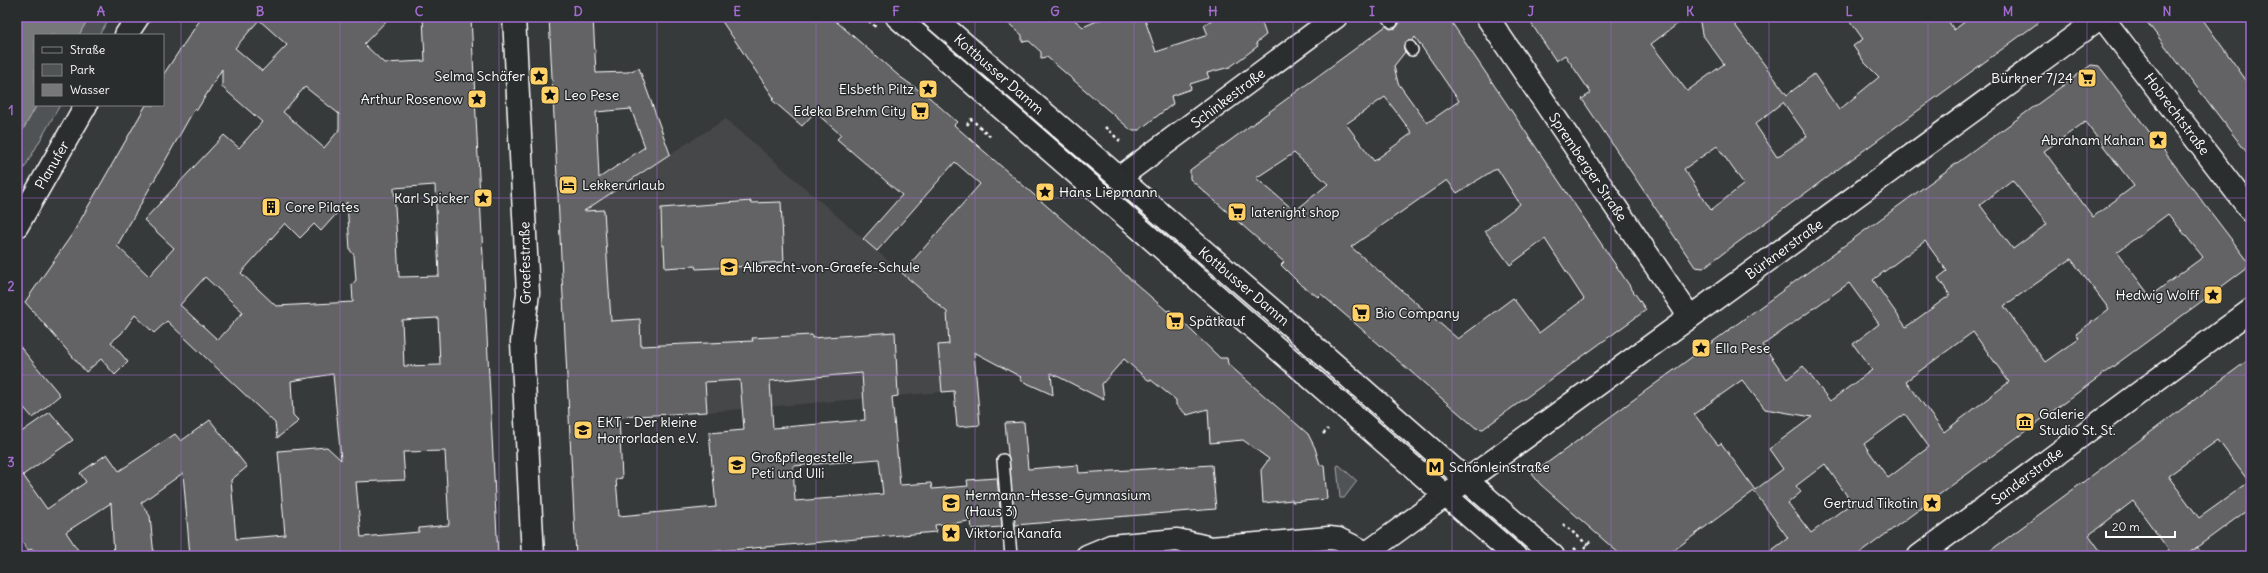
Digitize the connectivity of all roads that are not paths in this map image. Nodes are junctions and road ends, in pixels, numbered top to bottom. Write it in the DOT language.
graph roads {
  1 [pos="138,17"];
  2 [pos="514,17"];
  3 [pos="897,17"];
  4 [pos="933,17"];
  5 [pos="1336,17"];
  6 [pos="1487,17"];
  7 [pos="2102,17"];
  8 [pos="127,34"];
  9 [pos="85,106"];
  10 [pos="1119,178"];
  11 [pos="2251,211"];
  12 [pos="17,226"];
  13 [pos="2251,310"];
  14 [pos="1690,317"];
  15 [pos="1003,460"];
  16 [pos="1468,481"];
  17 [pos="1448,496"];
  18 [pos="1368,555"];
  19 [pos="533,556"];
  20 [pos="1012,556"];
  21 [pos="1087,556"];
  22 [pos="1515,556"];
  23 [pos="1553,556"];
  24 [pos="1920,556"];
  1 -- 8 [label="street"];
  2 -- 19 [label="street, Graefestraße"];
  3 -- 17 [label="street, Kottbusser Damm"];
  4 -- 10 [label="street, Kottbusser Damm"];
  5 -- 10 [label="street, Schinkestraße"];
  6 -- 14 [label="street, Spremberger Straße"];
  7 -- 11 [label="street, Hobrechtstraße"];
  7 -- 14 [label="street, Bürknerstraße"];
  9 -- 12 [label="street, Planufer"];
  10 -- 16 [label="street, Kottbusser Damm"];
  13 -- 24 [label="street, Sanderstraße"];
  14 -- 16 [label="street, Bürknerstraße"];
  15 -- 20 [label="lane"];
  16 -- 17 [label="street, Bürknerstraße"];
  16 -- 23 [label="street, Kottbusser Damm"];
  17 -- 18 [label="street"];
  17 -- 22 [label="street, Kottbusser Damm"];
  18 -- 21 [label="street"];
}
